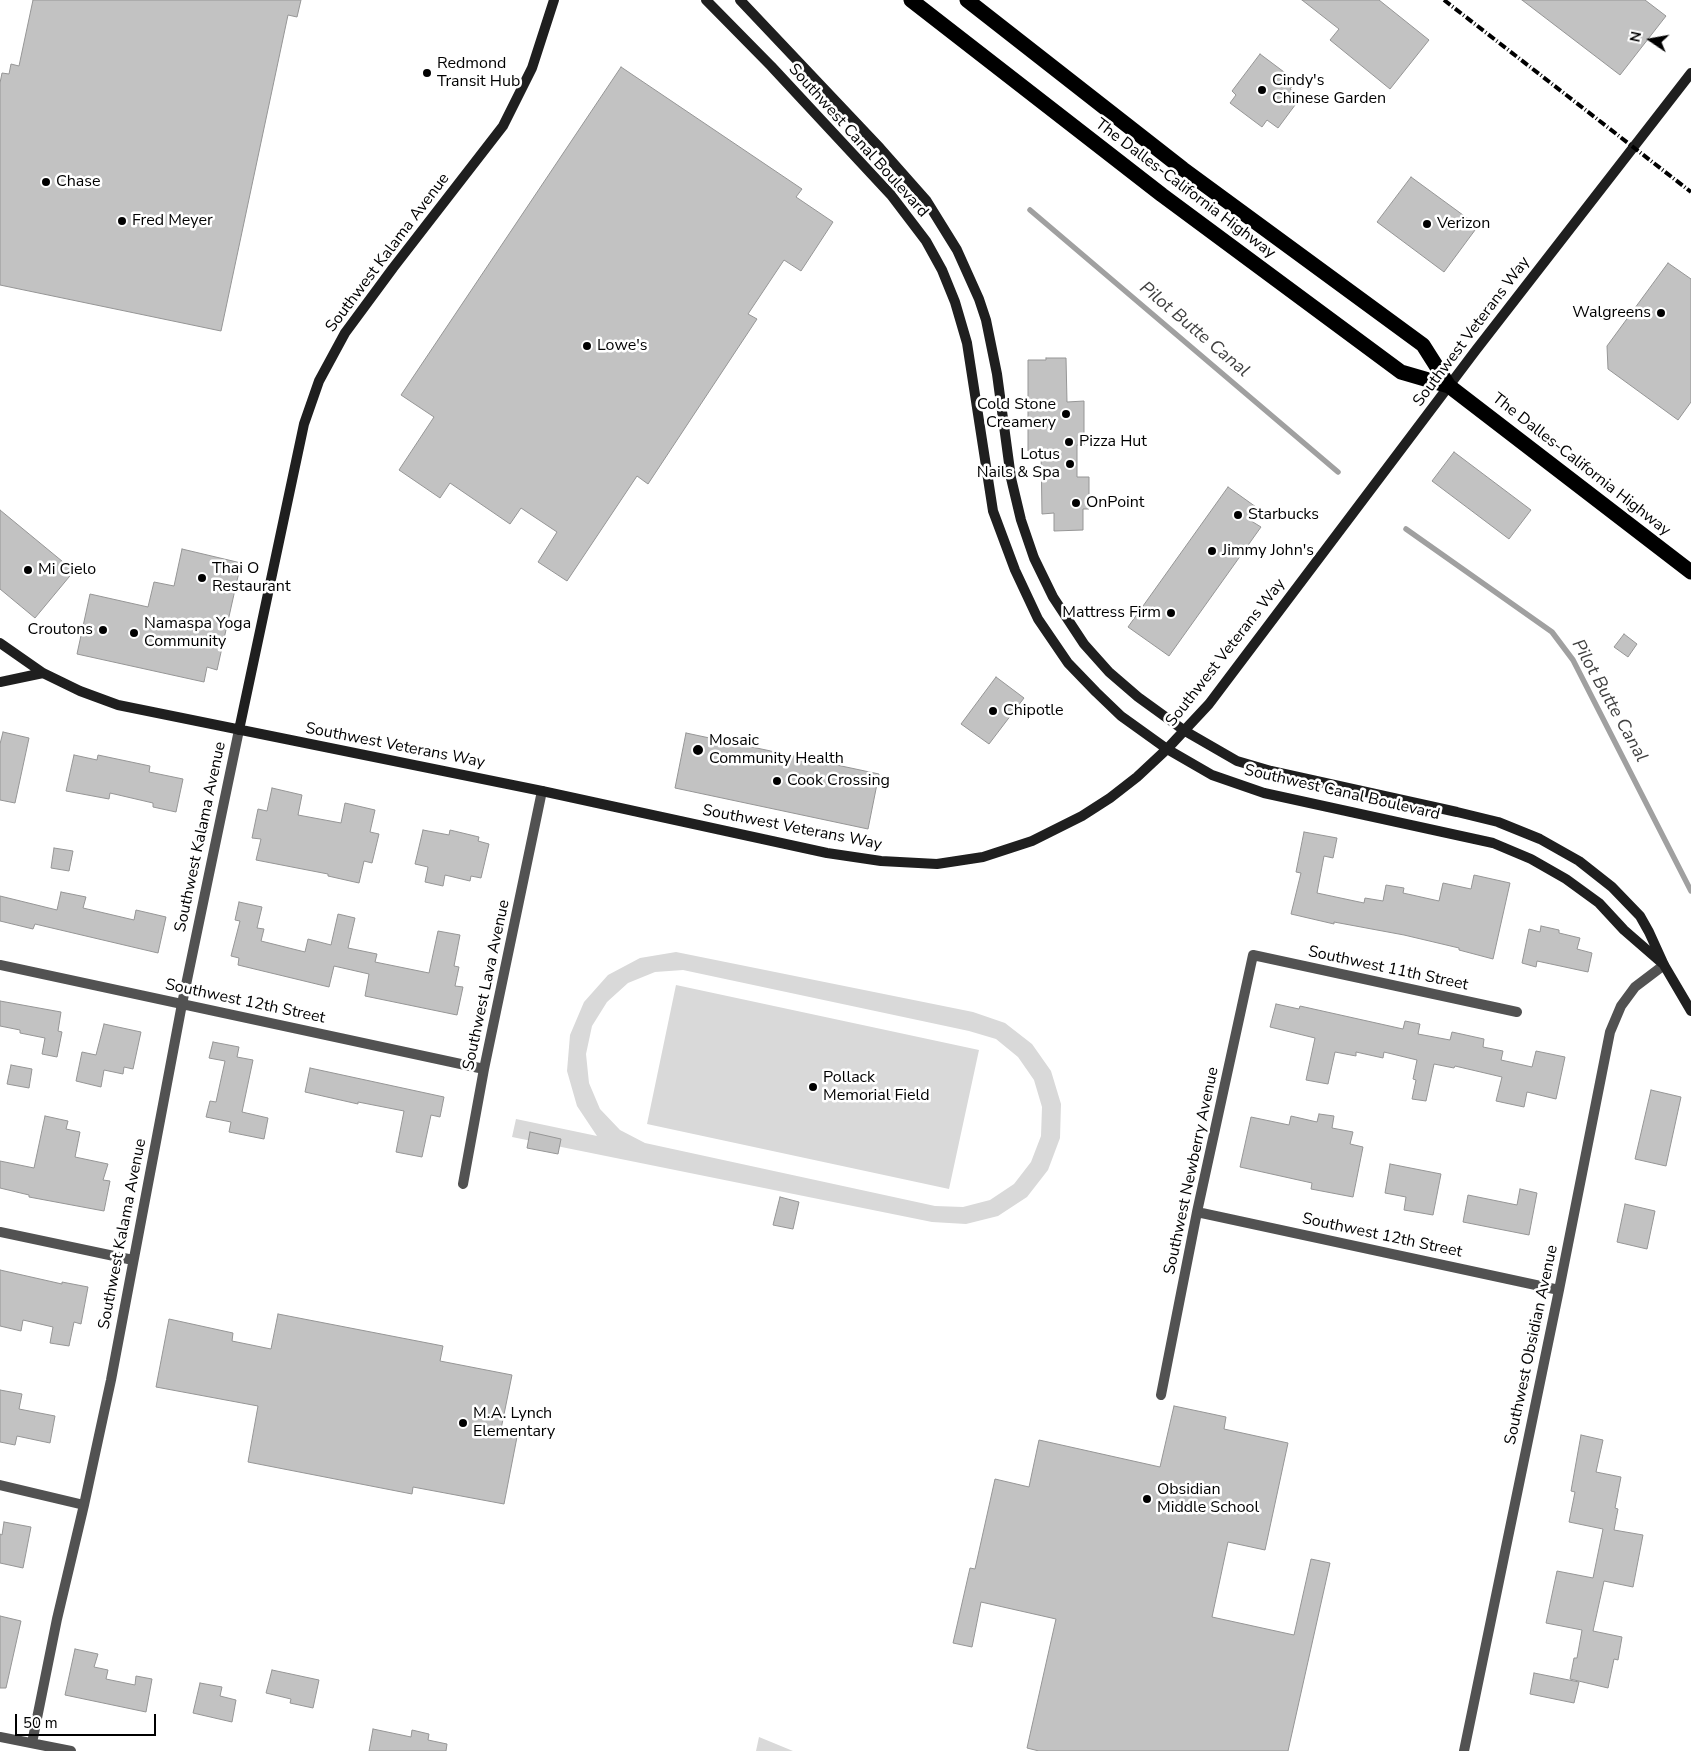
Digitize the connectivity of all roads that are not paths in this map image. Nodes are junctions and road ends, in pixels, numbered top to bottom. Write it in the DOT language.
graph roads {
  1 [pos="554,0"];
  2 [pos="706,0"];
  3 [pos="740,0"];
  4 [pos="911,0"];
  5 [pos="967,0"];
  6 [pos="1691,73"];
  7 [pos="1449,386"];
  8 [pos="1691,572"];
  9 [pos="0,643"];
  10 [pos="43,673"];
  11 [pos="0,682"];
  12 [pos="239,730"];
  13 [pos="1185,731"];
  14 [pos="1167,750"];
  15 [pos="542,791"];
  16 [pos="1253,955"];
  17 [pos="0,965"];
  18 [pos="1664,965"];
  19 [pos="182,1004"];
  20 [pos="1691,1011"];
  21 [pos="1517,1012"];
  22 [pos="484,1069"];
  23 [pos="463,1184"];
  24 [pos="1197,1212"];
  25 [pos="0,1232"];
  26 [pos="133,1260"];
  27 [pos="1560,1290"];
  28 [pos="1161,1395"];
  29 [pos="0,1485"];
  30 [pos="84,1505"];
  31 [pos="0,1737"];
  32 [pos="32,1743"];
  33 [pos="71,1751"];
  34 [pos="1464,1751"];
  1 -- 12 [label="main road, Southwest Kalama Avenue"];
  2 -- 14 [label="main road, Southwest Canal Boulevard"];
  3 -- 13 [label="main road, Southwest Canal Boulevard"];
  4 -- 7 [label="highway, The Dalles-California Highway"];
  5 -- 7 [label="highway, The Dalles-California Highway"];
  6 -- 7 [label="main road, Southwest Veterans Way"];
  7 -- 8 [label="highway, The Dalles-California Highway"];
  7 -- 13 [label="main road, Southwest Veterans Way"];
  9 -- 10 [label="main road, Southwest Veterans Way"];
  10 -- 11 [label="main road"];
  10 -- 12 [label="main road, Southwest Veterans Way"];
  12 -- 15 [label="main road, Southwest Veterans Way"];
  12 -- 19 [label="street, Southwest Kalama Avenue"];
  13 -- 14 [label="main road, Southwest Veterans Way"];
  13 -- 18 [label="main road, Southwest Canal Boulevard"];
  14 -- 15 [label="main road, Southwest Veterans Way"];
  14 -- 18 [label="main road, Southwest Canal Boulevard"];
  15 -- 22 [label="street, Southwest Lava Avenue"];
  16 -- 21 [label="street, Southwest 11th Street"];
  16 -- 24 [label="street, Southwest Newberry Avenue"];
  17 -- 19 [label="street, Southwest 12th Street"];
  18 -- 20 [label="main road, Southwest Canal Boulevard"];
  18 -- 27 [label="street, Southwest Obsidian Avenue"];
  19 -- 22 [label="street, Southwest 12th Street"];
  19 -- 26 [label="street, Southwest Kalama Avenue"];
  22 -- 23 [label="street, Southwest Lava Avenue"];
  24 -- 27 [label="street, Southwest 12th Street"];
  24 -- 28 [label="street, Southwest Newberry Avenue"];
  25 -- 26 [label="street"];
  26 -- 30 [label="street, Southwest Kalama Avenue"];
  27 -- 34 [label="street, Southwest Obsidian Avenue"];
  29 -- 30 [label="street"];
  30 -- 32 [label="street, Southwest Kalama Avenue"];
  31 -- 32 [label="street"];
  32 -- 33 [label="street"];
}
